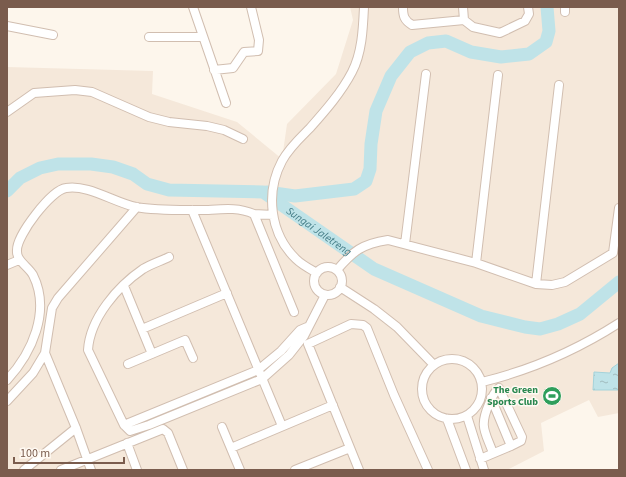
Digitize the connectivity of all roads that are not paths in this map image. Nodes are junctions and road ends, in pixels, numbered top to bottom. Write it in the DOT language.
graph roads {
  1 [pos="193,7"];
  2 [pos="251,7"];
  3 [pos="364,7"];
  4 [pos="403,7"];
  5 [pos="463,7"];
  6 [pos="528,7"];
  7 [pos="464,20"];
  8 [pos="7,26"];
  9 [pos="53,35"];
  10 [pos="149,37"];
  11 [pos="202,37"];
  12 [pos="214,70"];
  13 [pos="426,74"];
  14 [pos="498,76"];
  15 [pos="559,85"];
  16 [pos="226,103"];
  17 [pos="7,112"];
  18 [pos="243,139"];
  19 [pos="137,207"];
  20 [pos="619,208"];
  21 [pos="192,210"];
  22 [pos="254,214"];
  23 [pos="273,215"];
  24 [pos="405,244"];
  25 [pos="169,257"];
  26 [pos="19,260"];
  27 [pos="476,263"];
  28 [pos="7,265"];
  29 [pos="337,270"];
  30 [pos="316,273"];
  31 [pos="536,284"];
  32 [pos="124,286"];
  33 [pos="340,287"];
  34 [pos="227,293"];
  35 [pos="325,295"];
  36 [pos="294,312"];
  37 [pos="619,323"];
  38 [pos="307,327"];
  39 [pos="142,329"];
  40 [pos="45,354"];
  41 [pos="152,354"];
  42 [pos="193,358"];
  43 [pos="128,364"];
  44 [pos="434,364"];
  45 [pos="258,370"];
  46 [pos="262,379"];
  47 [pos="7,380"];
  48 [pos="482,382"];
  49 [pos="491,398"];
  50 [pos="7,401"];
  51 [pos="332,405"];
  52 [pos="467,416"];
  53 [pos="447,419"];
  54 [pos="124,425"];
  55 [pos="282,426"];
  56 [pos="222,427"];
  57 [pos="76,428"];
  58 [pos="127,443"];
  59 [pos="511,446"];
  60 [pos="231,448"];
  61 [pos="350,448"];
  62 [pos="493,453"];
  63 [pos="480,459"];
  64 [pos="87,460"];
  65 [pos="299,469"];
  66 [pos="24,470"];
  67 [pos="61,470"];
  68 [pos="91,470"];
  69 [pos="137,470"];
  70 [pos="183,470"];
  71 [pos="240,470"];
  72 [pos="358,470"];
  73 [pos="428,470"];
  74 [pos="466,470"];
  75 [pos="484,470"];
  1 -- 11 [label="street"];
  2 -- 12 [label="street"];
  3 -- 23 [label="street"];
  4 -- 7 [label="street"];
  5 -- 7 [label="street"];
  6 -- 7 [label="street"];
  8 -- 9 [label="street"];
  10 -- 11 [label="street"];
  11 -- 12 [label="street"];
  12 -- 16 [label="street"];
  13 -- 24 [label="street"];
  14 -- 27 [label="street"];
  15 -- 31 [label="street"];
  17 -- 18 [label="street"];
  19 -- 21 [label="street"];
  19 -- 26 [label="street"];
  19 -- 40 [label="street"];
  20 -- 31 [label="street"];
  21 -- 22 [label="street"];
  21 -- 34 [label="street"];
  22 -- 23 [label="street"];
  22 -- 36 [label="street"];
  23 -- 30 [label="street"];
  24 -- 27 [label="street"];
  24 -- 29 [label="street"];
  25 -- 32 [label="street"];
  26 -- 28 [label="street"];
  26 -- 47 [label="street"];
  27 -- 31 [label="street"];
  29 -- 30 [label="street"];
  29 -- 33 [label="street"];
  30 -- 35 [label="street"];
  32 -- 39 [label="street"];
  32 -- 54 [label="street"];
  33 -- 35 [label="street"];
  33 -- 44 [label="street"];
  34 -- 39 [label="street"];
  34 -- 45 [label="street"];
  35 -- 38 [label="street"];
  37 -- 48 [label="street"];
  38 -- 45 [label="street"];
  38 -- 46 [label="street"];
  39 -- 41 [label="street"];
  40 -- 50 [label="street"];
  40 -- 57 [label="street"];
  41 -- 42 [label="street"];
  41 -- 43 [label="street"];
  44 -- 48 [label="street"];
  44 -- 53 [label="street"];
  45 -- 46 [label="street"];
  45 -- 54 [label="street"];
  46 -- 54 [label="street"];
  46 -- 55 [label="street"];
  48 -- 52 [label="street"];
  49 -- 59 [label="street"];
  49 -- 59 [label="street"];
  49 -- 62 [label="street"];
  51 -- 55 [label="street"];
  51 -- 61 [label="street"];
  51 -- 73 [label="street"];
  52 -- 53 [label="street"];
  52 -- 63 [label="street"];
  53 -- 74 [label="street"];
  55 -- 60 [label="street"];
  56 -- 60 [label="street"];
  57 -- 64 [label="street"];
  57 -- 66 [label="street"];
  58 -- 64 [label="street"];
  58 -- 69 [label="street"];
  58 -- 70 [label="street"];
  59 -- 62 [label="street"];
  60 -- 71 [label="street"];
  61 -- 65 [label="street"];
  61 -- 72 [label="street"];
  62 -- 63 [label="street"];
  63 -- 75 [label="street"];
  64 -- 67 [label="street"];
  64 -- 68 [label="street"];
}
